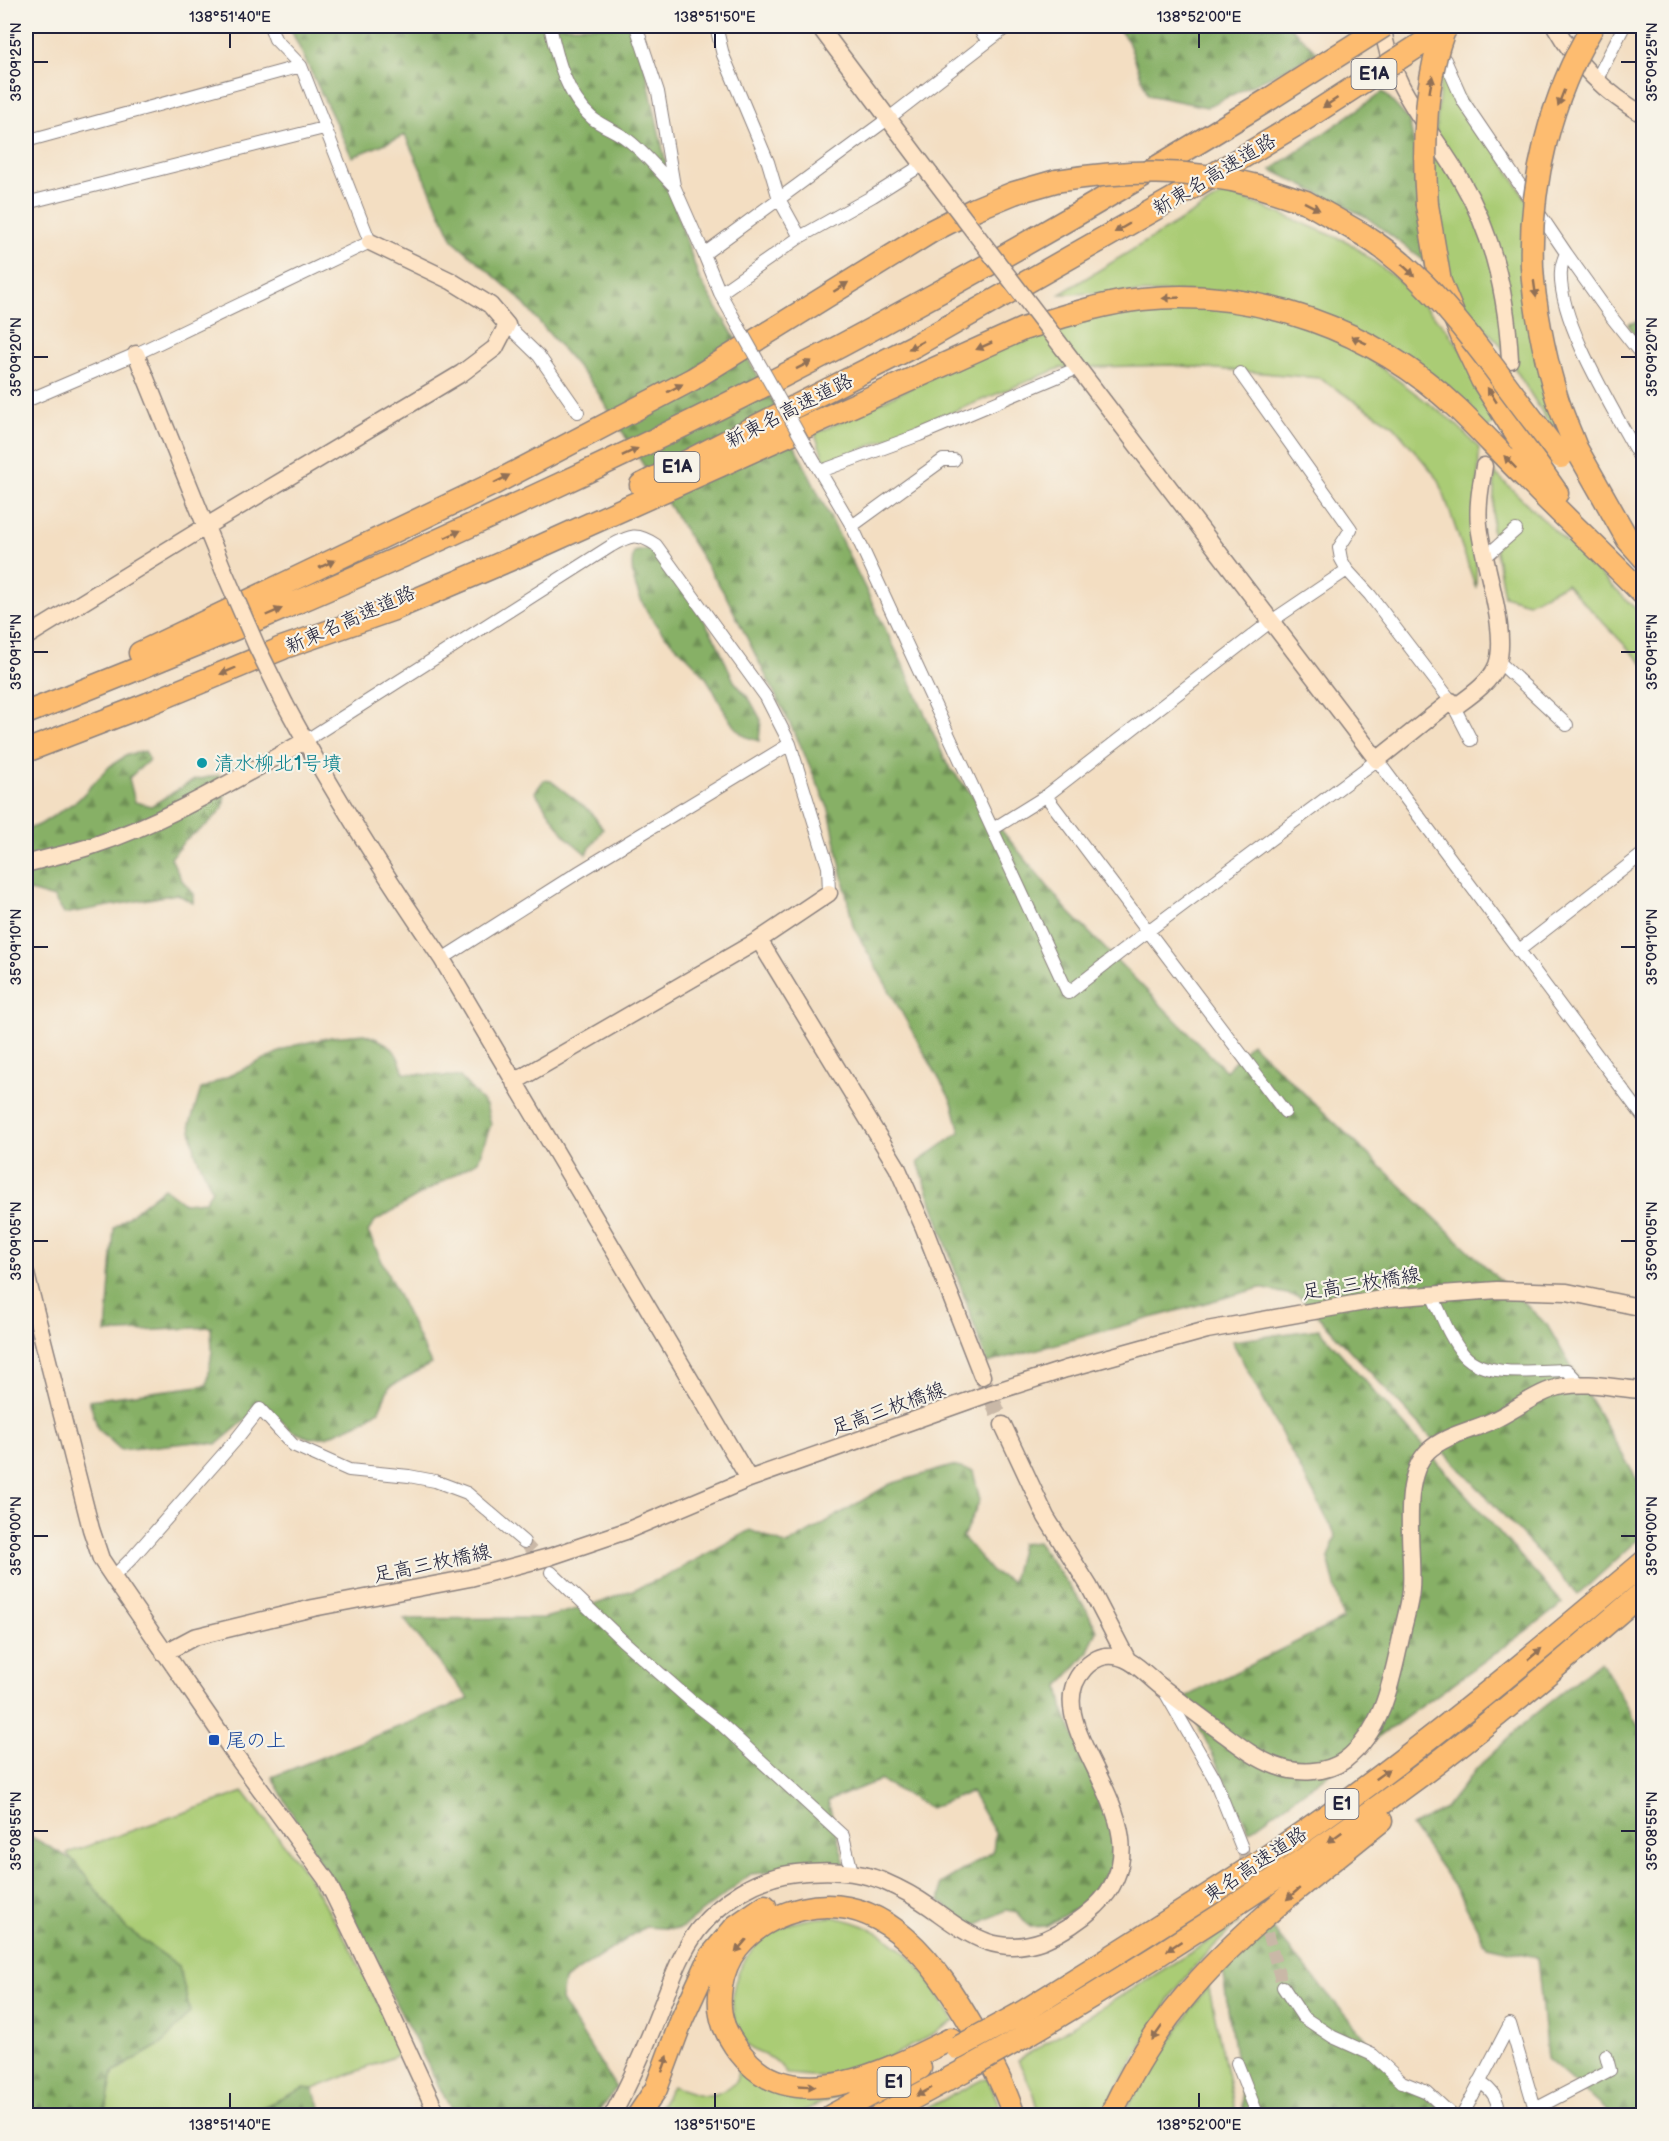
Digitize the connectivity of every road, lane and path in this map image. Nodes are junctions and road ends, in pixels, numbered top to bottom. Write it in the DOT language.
graph roads {
  1 [pos="270,26"];
  2 [pos="550,26"];
  3 [pos="636,26"];
  4 [pos="716,26"];
  5 [pos="819,26"];
  6 [pos="977,26"];
  7 [pos="1008,26"];
  8 [pos="1383,26"];
  9 [pos="1416,26"];
  10 [pos="1448,26"];
  11 [pos="1555,26"];
  12 [pos="1593,26"];
  13 [pos="1624,26"];
  14 [pos="988,40"];
  15 [pos="301,66"];
  16 [pos="1596,81"];
  17 [pos="1644,115"];
  18 [pos="889,118"];
  19 [pos="324,128"];
  20 [pos="26,141"];
  21 [pos="926,169"];
  22 [pos="674,186"];
  23 [pos="779,199"];
  24 [pos="26,203"];
  25 [pos="800,237"];
  26 [pos="370,242"];
  27 [pos="1566,253"];
  28 [pos="704,254"];
  29 [pos="720,293"];
  30 [pos="507,326"];
  31 [pos="136,354"];
  32 [pos="1644,358"];
  33 [pos="1510,360"];
  34 [pos="1075,364"];
  35 [pos="1240,373"];
  36 [pos="26,400"];
  37 [pos="578,412"];
  38 [pos="1568,453"];
  39 [pos="954,460"];
  40 [pos="1484,466"];
  41 [pos="1644,466"];
  42 [pos="818,467"];
  43 [pos="852,526"];
  44 [pos="205,527"];
  45 [pos="1516,530"];
  46 [pos="1484,558"];
  47 [pos="1644,558"];
  48 [pos="1612,562"];
  49 [pos="1347,570"];
  50 [pos="1644,595"];
  51 [pos="1270,622"];
  52 [pos="26,637"];
  53 [pos="279,650"];
  54 [pos="1498,661"];
  55 [pos="1451,701"];
  56 [pos="26,702"];
  57 [pos="26,713"];
  58 [pos="1567,725"];
  59 [pos="1471,740"];
  60 [pos="305,741"];
  61 [pos="790,744"];
  62 [pos="26,751"];
  63 [pos="1377,760"];
  64 [pos="1046,796"];
  65 [pos="993,829"];
  66 [pos="1644,853"];
  67 [pos="26,864"];
  68 [pos="829,893"];
  69 [pos="1148,931"];
  70 [pos="759,940"];
  71 [pos="1518,951"];
  72 [pos="442,959"];
  73 [pos="514,1082"];
  74 [pos="1285,1112"];
  75 [pos="1644,1118"];
  76 [pos="26,1274"];
  77 [pos="1431,1293"];
  78 [pos="1644,1308"];
  79 [pos="982,1376"];
  80 [pos="1581,1384"];
  81 [pos="1644,1390"];
  82 [pos="1003,1425"];
  83 [pos="749,1479"];
  84 [pos="524,1542"];
  85 [pos="1644,1562"];
  86 [pos="551,1572"];
  87 [pos="112,1577"];
  88 [pos="1644,1592"];
  89 [pos="1644,1600"];
  90 [pos="164,1653"];
  91 [pos="1127,1659"];
  92 [pos="1162,1688"];
  93 [pos="1242,1848"];
  94 [pos="852,1872"];
  95 [pos="1283,1987"];
  96 [pos="1018,2018"];
  97 [pos="954,2043"];
  98 [pos="1606,2055"];
  99 [pos="1237,2063"];
  100 [pos="1479,2082"];
  101 [pos="1536,2112"];
  102 [pos="438,2115"];
  103 [pos="612,2115"];
  104 [pos="638,2115"];
  105 [pos="831,2115"];
  106 [pos="880,2115"];
  107 [pos="1014,2115"];
  108 [pos="1029,2115"];
  109 [pos="1110,2115"];
  110 [pos="1258,2115"];
  111 [pos="1453,2115"];
  112 [pos="1462,2115"];
  113 [pos="1501,2115"];
  1 -- 15 [label="street"];
  2 -- 22 [label="street"];
  3 -- 22 [label="street"];
  4 -- 23 [label="street"];
  5 -- 18 [label="street"];
  6 -- 14 [label="street"];
  7 -- 14 [label="street"];
  8 -- 33 [label="street"];
  57 -- 8 [label="highway, 新東名高速道路 / E1A, one-way, bridge"];
  9 -- 27 [label="street"];
  48 -- 10 [label="highway, one-way, bridge"];
  10 -- 53 [label="highway, 新東名高速道路 / E1A, one-way, bridge"];
  11 -- 16 [label="street"];
  12 -- 38 [label="highway, one-way, bridge"];
  13 -- 16 [label="street"];
  14 -- 18 [label="street"];
  15 -- 19 [label="street"];
  15 -- 20 [label="street"];
  16 -- 17 [label="street"];
  18 -- 21 [label="street"];
  18 -- 23 [label="street"];
  19 -- 24 [label="street"];
  19 -- 26 [label="street"];
  21 -- 25 [label="street"];
  21 -- 34 [label="street, bridge"];
  22 -- 28 [label="street"];
  23 -- 25 [label="street"];
  23 -- 28 [label="street"];
  25 -- 29 [label="street"];
  26 -- 30 [label="street"];
  26 -- 31 [label="street"];
  27 -- 32 [label="street"];
  27 -- 41 [label="street"];
  28 -- 29 [label="street"];
  29 -- 42 [label="street, bridge"];
  30 -- 37 [label="street"];
  30 -- 44 [label="street"];
  31 -- 36 [label="street"];
  31 -- 44 [label="street"];
  34 -- 42 [label="street"];
  34 -- 51 [label="street"];
  35 -- 49 [label="street"];
  38 -- 47 [label="highway"];
  56 -- 38 [label="highway, one-way, bridge"];
  39 -- 43 [label="street"];
  40 -- 46 [label="street"];
  42 -- 43 [label="street"];
  43 -- 65 [label="street"];
  44 -- 52 [label="street"];
  44 -- 60 [label="street, bridge"];
  45 -- 46 [label="street"];
  46 -- 54 [label="street"];
  48 -- 50 [label="highway"];
  48 -- 53 [label="highway, one-way"];
  49 -- 51 [label="street"];
  49 -- 55 [label="street"];
  51 -- 63 [label="street"];
  51 -- 64 [label="street"];
  53 -- 62 [label="highway, 新東名高速道路 / E1A, one-way"];
  54 -- 55 [label="street"];
  54 -- 58 [label="street"];
  55 -- 59 [label="street"];
  55 -- 63 [label="street"];
  60 -- 61 [label="street"];
  60 -- 67 [label="street"];
  60 -- 72 [label="street"];
  61 -- 68 [label="street"];
  61 -- 72 [label="street"];
  63 -- 69 [label="street"];
  63 -- 71 [label="street"];
  64 -- 65 [label="street"];
  64 -- 69 [label="street"];
  65 -- 69 [label="street"];
  66 -- 71 [label="street"];
  68 -- 70 [label="street"];
  69 -- 74 [label="street"];
  70 -- 73 [label="street"];
  70 -- 79 [label="street"];
  71 -- 75 [label="street"];
  72 -- 73 [label="street"];
  73 -- 83 [label="street"];
  76 -- 87 [label="street"];
  77 -- 78 [label="street, 足高三枚橋線"];
  77 -- 80 [label="street"];
  77 -- 83 [label="street, 足高三枚橋線"];
  80 -- 81 [label="street"];
  80 -- 92 [label="street"];
  82 -- 91 [label="street"];
  83 -- 90 [label="street, 足高三枚橋線"];
  84 -- 87 [label="street"];
  96 -- 85 [label="highway, 東名高速道路 / E1, one-way"];
  86 -- 94 [label="street"];
  87 -- 90 [label="street"];
  88 -- 96 [label="highway, 東名高速道路 / E1, one-way"];
  89 -- 109 [label="highway, one-way"];
  90 -- 102 [label="street"];
  91 -- 92 [label="street"];
  91 -- 94 [label="street"];
  92 -- 93 [label="street"];
  94 -- 103 [label="street"];
  95 -- 111 [label="street"];
  96 -- 97 [label="highway, 東名高速道路 / E1, bridge"];
  96 -- 106 [label="highway, 東名高速道路 / E1, one-way, bridge"];
  97 -- 105 [label="highway, 東名高速道路 / E1"];
  107 -- 97 [label="highway, one-way"];
  98 -- 101 [label="street"];
  99 -- 110 [label="street"];
  100 -- 101 [label="street"];
  100 -- 112 [label="street"];
  100 -- 113 [label="street"];
  104 -- 108 [label="highway, one-way"];
}
